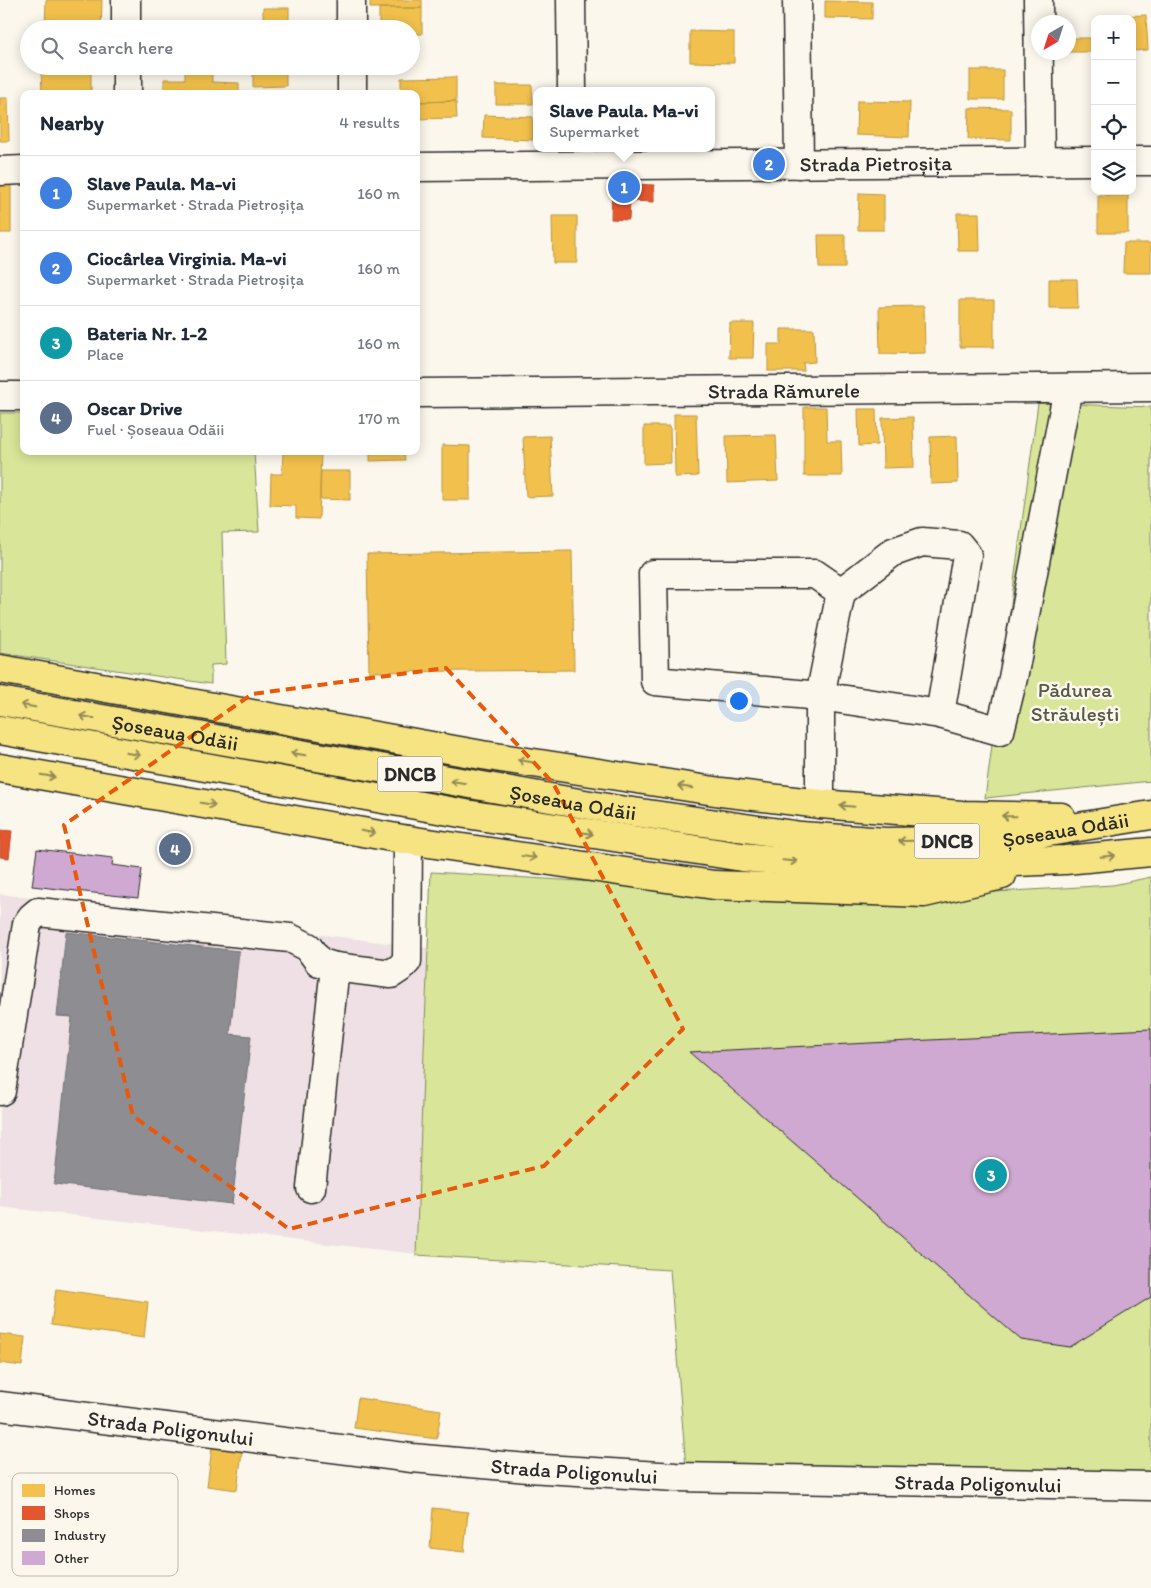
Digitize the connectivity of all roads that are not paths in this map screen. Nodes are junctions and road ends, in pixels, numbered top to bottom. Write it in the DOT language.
graph roads {
  1 [pos="126,0"];
  2 [pos="351,0"];
  3 [pos="571,0"];
  4 [pos="797,0"];
  5 [pos="1038,0"];
  6 [pos="126,20"];
  7 [pos="351,20"];
  8 [pos="127,75"];
  9 [pos="352,75"];
  10 [pos="572,87"];
  11 [pos="127,90"];
  12 [pos="352,90"];
  13 [pos="573,157"];
  14 [pos="1091,161"];
  15 [pos="1136,161"];
  16 [pos="1151,161"];
  17 [pos="1040,162"];
  18 [pos="799,164"];
  19 [pos="420,167"];
  20 [pos="0,170"];
  21 [pos="20,170"];
  22 [pos="1151,387"];
  23 [pos="1068,388"];
  24 [pos="420,393"];
  25 [pos="0,396"];
  26 [pos="20,396"];
  27 [pos="841,592"];
  28 [pos="0,669"];
  29 [pos="820,696"];
  30 [pos="0,702"];
  31 [pos="940,714"];
  32 [pos="0,730"];
  33 [pos="0,768"];
  34 [pos="820,804"];
  35 [pos="1139,816"];
  36 [pos="408,840"];
  37 [pos="1151,852"];
  38 [pos="1065,860"];
  39 [pos="335,967"];
  40 [pos="4,1044"];
  41 [pos="2,1090"];
  42 [pos="311,1188"];
  43 [pos="0,1406"];
  44 [pos="1151,1486"];
  1 -- 6 [label="street"];
  2 -- 7 [label="street"];
  3 -- 10 [label="street"];
  4 -- 18 [label="street"];
  5 -- 17 [label="street"];
  8 -- 11 [label="street"];
  9 -- 12 [label="street"];
  13 -- 18 [label="street, Strada Pietroșița"];
  13 -- 19 [label="street, Strada Pietroșița"];
  14 -- 17 [label="street, Strada Pietroșița"];
  15 -- 16 [label="street"];
  17 -- 18 [label="street, Strada Pietroșița"];
  20 -- 21 [label="street"];
  22 -- 23 [label="street, Strada Rămurele"];
  23 -- 24 [label="street, Strada Rămurele"];
  23 -- 31 [label="street"];
  25 -- 26 [label="street"];
  27 -- 29 [label="street"];
  27 -- 29 [label="street"];
  27 -- 31 [label="street"];
  34 -- 28 [label="main road, one-way"];
  29 -- 31 [label="street"];
  29 -- 34 [label="street"];
  35 -- 30 [label="main road, Șoseaua Odăii / DNCB, one-way"];
  32 -- 38 [label="main road, Șoseaua Odăii / DNCB, one-way"];
  33 -- 36 [label="main road, one-way"];
  35 -- 34 [label="main road, one-way"];
  36 -- 38 [label="main road, one-way"];
  36 -- 39 [label="street"];
  38 -- 37 [label="main road, Șoseaua Odăii / DNCB, one-way"];
  39 -- 40 [label="street"];
  39 -- 42 [label="street"];
  40 -- 41 [label="street"];
  43 -- 44 [label="street, Strada Poligonului"];
}
